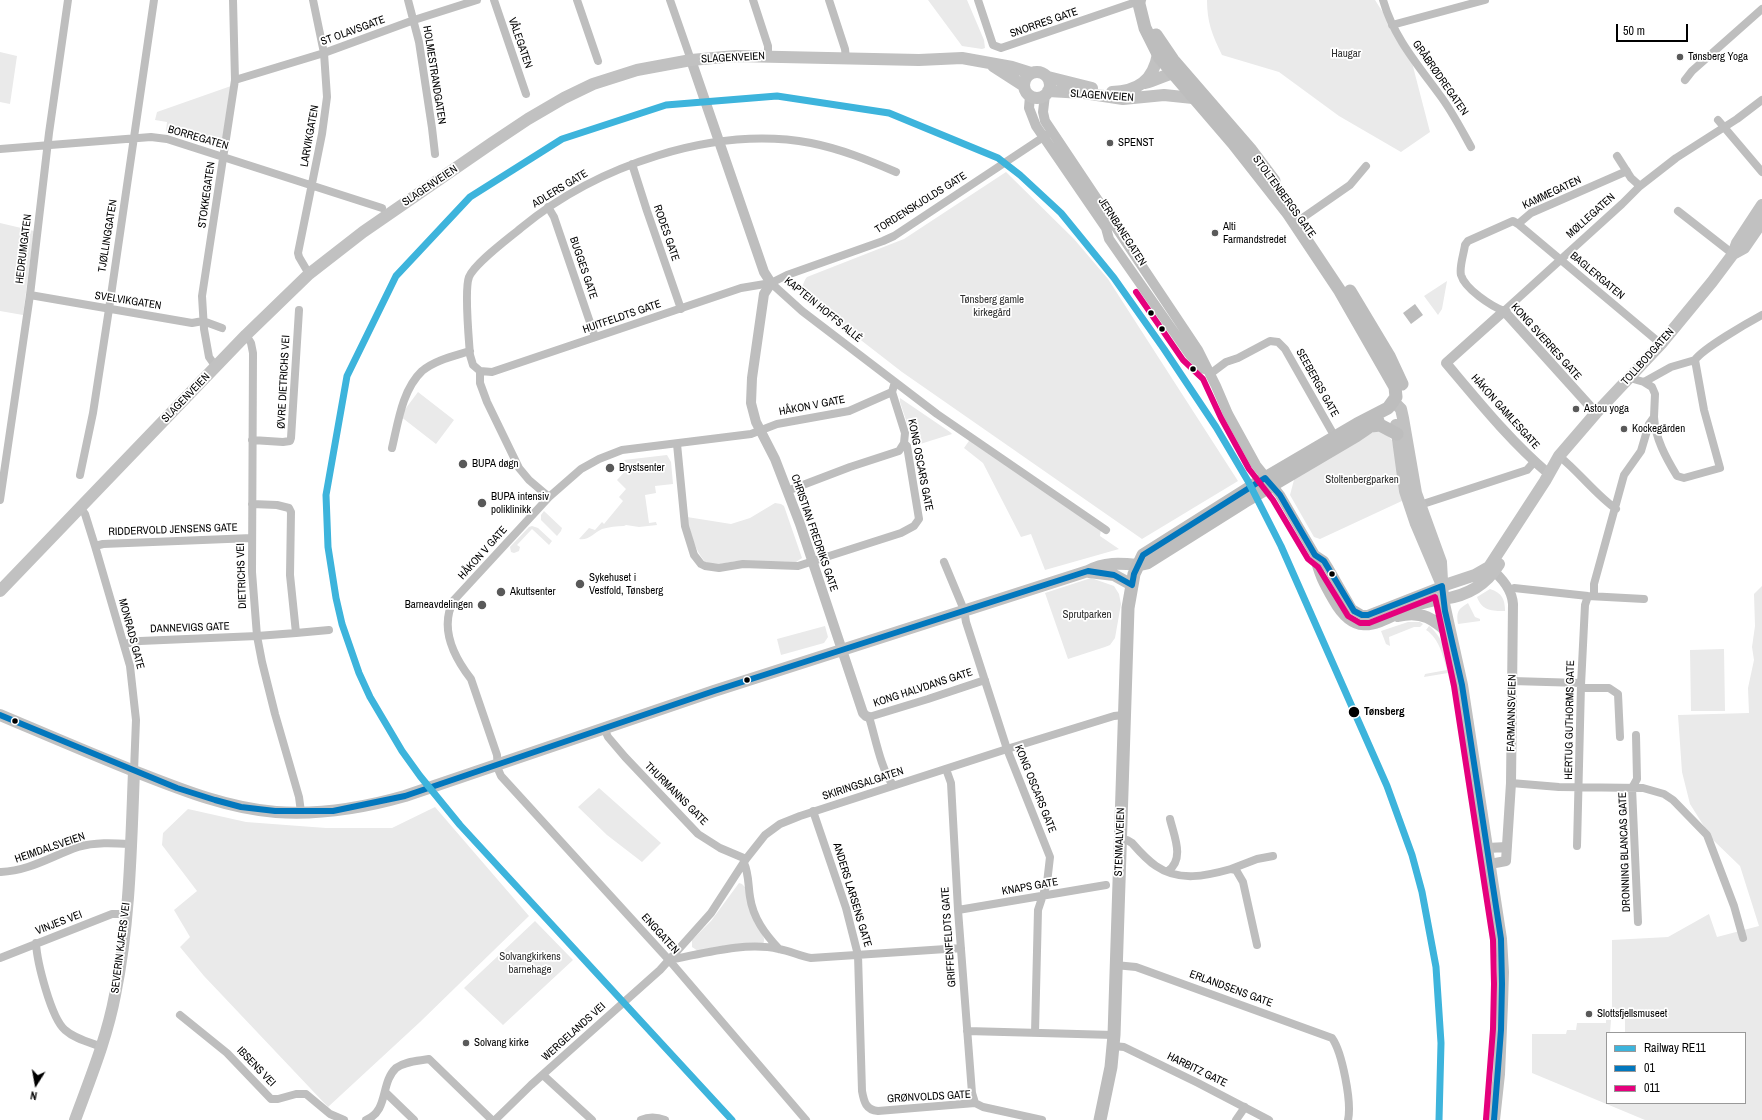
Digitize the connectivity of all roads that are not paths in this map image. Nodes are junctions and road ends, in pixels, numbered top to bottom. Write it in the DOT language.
graph roads {
  1 [pos="68,0"];
  2 [pos="154,0"];
  3 [pos="233,0"];
  4 [pos="313,0"];
  5 [pos="408,0"];
  6 [pos="477,0"];
  7 [pos="494,0"];
  8 [pos="577,0"];
  9 [pos="670,0"];
  10 [pos="754,0"];
  11 [pos="829,0"];
  12 [pos="978,0"];
  13 [pos="1139,0"];
  14 [pos="1383,0"];
  15 [pos="1485,0"];
  16 [pos="1762,9"];
  17 [pos="414,20"];
  18 [pos="1392,25"];
  19 [pos="324,53"];
  20 [pos="1158,54"];
  21 [pos="768,56"];
  22 [pos="846,58"];
  23 [pos="691,60"];
  24 [pos="598,61"];
  25 [pos="989,63"];
  26 [pos="1031,73"];
  27 [pos="1177,75"];
  28 [pos="1048,77"];
  29 [pos="235,80"];
  30 [pos="1685,80"];
  31 [pos="1145,83"];
  32 [pos="1027,91"];
  33 [pos="1047,93"];
  34 [pos="526,94"];
  35 [pos="1155,95"];
  36 [pos="1193,98"];
  37 [pos="1762,100"];
  38 [pos="1718,120"];
  39 [pos="1724,127"];
  40 [pos="1048,134"];
  41 [pos="134,138"];
  42 [pos="719,142"];
  43 [pos="48,145"];
  44 [pos="1471,147"];
  45 [pos="0,149"];
  46 [pos="435,154"];
  47 [pos="1617,156"];
  48 [pos="224,157"];
  49 [pos="632,164"];
  50 [pos="1366,166"];
  51 [pos="1627,171"];
  52 [pos="896,172"];
  53 [pos="1762,172"];
  54 [pos="312,185"];
  55 [pos="1640,186"];
  56 [pos="1762,205"];
  57 [pos="548,207"];
  58 [pos="382,208"];
  59 [pos="1678,211"];
  60 [pos="1301,219"];
  61 [pos="1762,222"];
  62 [pos="1518,224"];
  63 [pos="1733,254"];
  64 [pos="1561,260"];
  65 [pos="309,274"];
  66 [pos="1461,274"];
  67 [pos="771,283"];
  68 [pos="30,296"];
  69 [pos="109,309"];
  70 [pos="681,309"];
  71 [pos="299,310"];
  72 [pos="1504,311"];
  73 [pos="1762,315"];
  74 [pos="203,321"];
  75 [pos="222,328"];
  76 [pos="246,336"];
  77 [pos="595,337"];
  78 [pos="1661,344"];
  79 [pos="470,351"];
  80 [pos="1696,360"];
  81 [pos="1446,363"];
  82 [pos="216,367"];
  83 [pos="480,371"];
  84 [pos="1210,374"];
  85 [pos="1630,378"];
  86 [pos="896,382"];
  87 [pos="1644,382"];
  88 [pos="892,392"];
  89 [pos="1396,406"];
  90 [pos="1596,413"];
  91 [pos="1654,417"];
  92 [pos="1371,426"];
  93 [pos="760,432"];
  94 [pos="1397,434"];
  95 [pos="1335,437"];
  96 [pos="252,440"];
  97 [pos="904,443"];
  98 [pos="677,444"];
  99 [pos="392,448"];
  100 [pos="1559,456"];
  101 [pos="1534,462"];
  102 [pos="80,474"];
  103 [pos="1549,474"];
  104 [pos="1268,482"];
  105 [pos="787,491"];
  106 [pos="549,497"];
  107 [pos="0,500"];
  108 [pos="1426,503"];
  109 [pos="252,504"];
  110 [pos="80,507"];
  111 [pos="1616,509"];
  112 [pos="1106,530"];
  113 [pos="252,538"];
  114 [pos="95,546"];
  115 [pos="1316,555"];
  116 [pos="813,562"];
  117 [pos="944,562"];
  118 [pos="1138,565"];
  119 [pos="1492,569"];
  120 [pos="1088,572"];
  121 [pos="1132,585"];
  122 [pos="1442,586"];
  123 [pos="1,587"];
  124 [pos="1510,590"];
  125 [pos="1591,596"];
  126 [pos="1443,599"];
  127 [pos="1644,599"];
  128 [pos="964,610"];
  129 [pos="1398,616"];
  130 [pos="329,630"];
  131 [pos="296,633"];
  132 [pos="1451,635"];
  133 [pos="257,636"];
  134 [pos="124,644"];
  135 [pos="842,650"];
  136 [pos="984,680"];
  137 [pos="1512,681"];
  138 [pos="1581,686"];
  139 [pos="0,715"];
  140 [pos="1124,715"];
  141 [pos="869,717"];
  142 [pos="604,728"];
  143 [pos="1636,735"];
  144 [pos="1620,737"];
  145 [pos="1007,748"];
  146 [pos="499,764"];
  147 [pos="946,769"];
  148 [pos="134,771"];
  149 [pos="1510,783"];
  150 [pos="893,786"];
  151 [pos="1579,787"];
  152 [pos="1632,788"];
  153 [pos="813,811"];
  154 [pos="301,812"];
  155 [pos="1170,819"];
  156 [pos="1120,840"];
  157 [pos="130,844"];
  158 [pos="1577,846"];
  159 [pos="1507,847"];
  160 [pos="1487,848"];
  161 [pos="1273,856"];
  162 [pos="745,861"];
  163 [pos="1490,864"];
  164 [pos="1231,869"];
  165 [pos="1,872"];
  166 [pos="1168,872"];
  167 [pos="1106,885"];
  168 [pos="1042,895"];
  169 [pos="958,910"];
  170 [pos="127,914"];
  171 [pos="1638,922"];
  172 [pos="1743,938"];
  173 [pos="36,943"];
  174 [pos="1257,945"];
  175 [pos="961,948"];
  176 [pos="779,949"];
  177 [pos="858,955"];
  178 [pos="0,958"];
  179 [pos="669,960"];
  180 [pos="1115,965"];
  181 [pos="180,1015"];
  182 [pos="967,1031"];
  183 [pos="1035,1032"];
  184 [pos="1113,1040"];
  185 [pos="102,1046"];
  186 [pos="543,1075"];
  187 [pos="385,1092"];
  188 [pos="975,1103"];
  189 [pos="866,1106"];
  190 [pos="1244,1107"];
  191 [pos="75,1120"];
  192 [pos="344,1120"];
  193 [pos="366,1120"];
  194 [pos="414,1120"];
  195 [pos="494,1120"];
  196 [pos="592,1120"];
  197 [pos="641,1120"];
  198 [pos="665,1120"];
  199 [pos="806,1120"];
  200 [pos="1042,1120"];
  201 [pos="1100,1120"];
  202 [pos="1236,1120"];
  203 [pos="1269,1120"];
  204 [pos="1348,1120"];
  205 [pos="1494,1120"];
  1 -- 43 [label="street, HEDRUMGATEN"];
  2 -- 41 [label="street, TJØLLINGGATEN"];
  3 -- 29 [label="street, STOKKEGATEN"];
  4 -- 19 [label="street, LARVIKGATEN"];
  5 -- 17 [label="street, HOLMESTRANDGATEN"];
  6 -- 17 [label="street, ST OLAVSGATE"];
  7 -- 34 [label="street, VÅLEGATEN"];
  8 -- 24 [label="street"];
  9 -- 23 [label="street, KAPTEIN HOFFS ALLÉ"];
  10 -- 21 [label="street"];
  11 -- 22 [label="street"];
  12 -- 13 [label="street, SNORRES GATE"];
  13 -- 20 [label="main road, STOLTENBERGS GATE"];
  13 -- 27 [label="main road, STOLTENBERGS GATE"];
  14 -- 18 [label="street, GRÅBRØDREGATEN"];
  15 -- 18 [label="street"];
  16 -- 30 [label="street"];
  17 -- 19 [label="street, ST OLAVSGATE"];
  17 -- 46 [label="street, HOLMESTRANDGATEN"];
  18 -- 44 [label="street, GRÅBRØDREGATEN"];
  19 -- 29 [label="street, ST OLAVSGATE"];
  19 -- 54 [label="street, LARVIKGATEN"];
  20 -- 27 [label="main road, STOLTENBERGS GATE"];
  20 -- 31 [label="main road, SLAGENVEIEN"];
  21 -- 22 [label="main road, SLAGENVEIEN"];
  21 -- 23 [label="main road, SLAGENVEIEN"];
  22 -- 25 [label="main road, SLAGENVEIEN"];
  23 -- 42 [label="street, KAPTEIN HOFFS ALLÉ"];
  23 -- 65 [label="main road, SLAGENVEIEN"];
  25 -- 26 [label="main road, SLAGENVEIEN"];
  25 -- 32 [label="main road, SLAGENVEIEN"];
  26 -- 28 [label="main road, SLAGENVEIEN"];
  26 -- 32 [label="main road"];
  27 -- 31 [label="main road, SLAGENVEIEN"];
  27 -- 35 [label="main road, SLAGENVEIEN"];
  27 -- 36 [label="main road, STOLTENBERGS GATE"];
  27 -- 60 [label="main road, STOLTENBERGS GATE"];
  28 -- 31 [label="main road, SLAGENVEIEN"];
  28 -- 33 [label="main road"];
  29 -- 48 [label="street, STOKKEGATEN"];
  32 -- 33 [label="main road, SLAGENVEIEN"];
  32 -- 40 [label="street, JERNBANEGATEN"];
  33 -- 35 [label="main road, SLAGENVEIEN"];
  33 -- 40 [label="street, JERNBANEGATEN"];
  35 -- 36 [label="main road, SLAGENVEIEN"];
  36 -- 89 [label="main road, STOLTENBERGS GATE"];
  37 -- 39 [label="street, MØLLEGATEN"];
  38 -- 39 [label="street"];
  39 -- 53 [label="street"];
  39 -- 55 [label="street, MØLLEGATEN"];
  40 -- 67 [label="street, TORDENSKJOLDS GATE"];
  40 -- 84 [label="street, JERNBANEGATEN"];
  41 -- 43 [label="street, BORREGATEN"];
  41 -- 48 [label="street, BORREGATEN"];
  41 -- 69 [label="street, TJØLLINGGATEN"];
  42 -- 49 [label="street, ADLERS GATE"];
  42 -- 52 [label="street, ADLERS GATE"];
  42 -- 67 [label="street, KAPTEIN HOFFS ALLÉ"];
  43 -- 45 [label="street, BORREGATEN"];
  43 -- 68 [label="street, HEDRUMGATEN"];
  47 -- 51 [label="street"];
  48 -- 54 [label="street, BORREGATEN"];
  48 -- 74 [label="street, STOKKEGATEN"];
  49 -- 57 [label="street, ADLERS GATE"];
  49 -- 70 [label="street, RODES GATE"];
  50 -- 60 [label="street"];
  51 -- 55 [label="street"];
  51 -- 62 [label="street, KAMMEGATEN"];
  54 -- 58 [label="street, BORREGATEN"];
  54 -- 65 [label="street, LARVIKGATEN"];
  55 -- 64 [label="street, MØLLEGATEN"];
  56 -- 63 [label="main road, TOLLBODGATEN"];
  57 -- 77 [label="street, BUGGES GATE"];
  57 -- 79 [label="street, ADLERS GATE"];
  59 -- 63 [label="street"];
  60 -- 89 [label="main road, STOLTENBERGS GATE"];
  61 -- 63 [label="main road, TOLLBODGATEN"];
  62 -- 64 [label="street, BAGLERGATEN"];
  62 -- 66 [label="street, KAMMEGATEN"];
  63 -- 78 [label="main road, TOLLBODGATEN"];
  64 -- 72 [label="street, MØLLEGATEN"];
  64 -- 78 [label="street, BAGLERGATEN"];
  65 -- 76 [label="main road, SLAGENVEIEN"];
  66 -- 72 [label="street, KONG SVERRES GATE"];
  67 -- 70 [label="street, HUITFELDTS GATE"];
  67 -- 86 [label="street, KAPTEIN HOFFS ALLÉ"];
  67 -- 93 [label="street, CHRISTIAN FREDRIKS GATE"];
  68 -- 69 [label="street, SVELVIKGATEN"];
  68 -- 107 [label="street, HEDRUMGATEN"];
  69 -- 74 [label="street, SVELVIKGATEN"];
  69 -- 102 [label="street, TJØLLINGGATEN"];
  70 -- 77 [label="street, HUITFELDTS GATE"];
  71 -- 96 [label="street, ØVRE DIETRICHS VEI"];
  72 -- 81 [label="street, MØLLEGATEN"];
  72 -- 90 [label="street, KONG SVERRES GATE"];
  73 -- 80 [label="street"];
  74 -- 75 [label="street, SVELVIKGATEN"];
  74 -- 82 [label="street, STOKKEGATEN"];
  76 -- 82 [label="main road, SLAGENVEIEN"];
  76 -- 96 [label="street, DIETRICHS VEI"];
  77 -- 83 [label="street, HUITFELDTS GATE"];
  78 -- 85 [label="main road, TOLLBODGATEN"];
  79 -- 83 [label="street, ADLERS GATE"];
  79 -- 99 [label="street"];
  80 -- 87 [label="street"];
  80 -- 91 [label="street"];
  81 -- 101 [label="street, HÅKON GAMLESGATE"];
  82 -- 110 [label="main road, SLAGENVEIEN"];
  83 -- 106 [label="street, ADLERS GATE"];
  84 -- 95 [label="street, SEEBERGS GATE"];
  84 -- 104 [label="street, JERNBANEGATEN"];
  85 -- 87 [label="street"];
  85 -- 90 [label="main road, TOLLBODGATEN"];
  86 -- 88 [label="street"];
  86 -- 112 [label="street, KAPTEIN HOFFS ALLÉ"];
  87 -- 91 [label="street, HERTUG GUTHORMS GATE"];
  88 -- 93 [label="street, HÅKON V GATE"];
  88 -- 97 [label="street, KONG OSCARS GATE"];
  89 -- 92 [label="main road"];
  89 -- 94 [label="main road"];
  89 -- 95 [label="main road"];
  89 -- 122 [label="main road"];
  90 -- 100 [label="main road, TOLLBODGATEN"];
  91 -- 111 [label="street, HERTUG GUTHORMS GATE"];
  92 -- 94 [label="main road"];
  92 -- 104 [label="main road"];
  93 -- 98 [label="street, HÅKON V GATE"];
  93 -- 105 [label="street, CHRISTIAN FREDRIKS GATE"];
  94 -- 122 [label="main road"];
  95 -- 104 [label="main road"];
  96 -- 109 [label="street, DIETRICHS VEI"];
  97 -- 105 [label="street"];
  97 -- 116 [label="street, KONG OSCARS GATE"];
  98 -- 106 [label="street, HÅKON V GATE"];
  98 -- 116 [label="street"];
  100 -- 103 [label="main road, TOLLBODGATEN"];
  100 -- 111 [label="street"];
  101 -- 103 [label="street, HÅKON GAMLESGATE"];
  101 -- 108 [label="street"];
  103 -- 119 [label="main road"];
  104 -- 115 [label="street, JERNBANEGATEN"];
  104 -- 118 [label="main road"];
  105 -- 116 [label="street, CHRISTIAN FREDRIKS GATE"];
  106 -- 146 [label="street, HÅKON V GATE"];
  109 -- 113 [label="street, DIETRICHS VEI"];
  109 -- 131 [label="street"];
  110 -- 114 [label="street, MONRADS GATE"];
  110 -- 123 [label="main road, SLAGENVEIEN"];
  111 -- 125 [label="street, HERTUG GUTHORMS GATE"];
  113 -- 114 [label="street, RIDDERVOLD JENSENS GATE"];
  113 -- 133 [label="street, DIETRICHS VEI"];
  114 -- 134 [label="street, MONRADS GATE"];
  115 -- 122 [label="street, JERNBANEGATEN"];
  115 -- 129 [label="street, JERNBANEGATEN"];
  116 -- 135 [label="street, CHRISTIAN FREDRIKS GATE"];
  117 -- 128 [label="street, KONG OSCARS GATE"];
  118 -- 120 [label="main road"];
  118 -- 121 [label="main road, STENMALVEIEN"];
  119 -- 122 [label="main road"];
  119 -- 124 [label="street"];
  119 -- 126 [label="main road"];
  120 -- 121 [label="main road"];
  120 -- 128 [label="main road"];
  121 -- 140 [label="main road, STENMALVEIEN"];
  122 -- 126 [label="main road"];
  124 -- 125 [label="street"];
  124 -- 137 [label="street, FARMANNSVEIEN"];
  125 -- 127 [label="street"];
  125 -- 138 [label="street, HERTUG GUTHORMS GATE"];
  126 -- 129 [label="street, JERNBANEGATEN"];
  126 -- 132 [label="main road"];
  128 -- 135 [label="main road"];
  128 -- 136 [label="street, KONG OSCARS GATE"];
  129 -- 132 [label="main road"];
  130 -- 131 [label="street"];
  131 -- 133 [label="street"];
  132 -- 160 [label="main road"];
  133 -- 134 [label="street, DANNEVIGS GATE"];
  133 -- 154 [label="street, DIETRICHS VEI"];
  134 -- 148 [label="street, MONRADS GATE"];
  135 -- 141 [label="street, CHRISTIAN FREDRIKS GATE"];
  135 -- 142 [label="main road"];
  136 -- 141 [label="street, KONG HALVDANS GATE"];
  136 -- 145 [label="street, KONG OSCARS GATE"];
  137 -- 138 [label="street"];
  137 -- 149 [label="street, FARMANNSVEIEN"];
  138 -- 144 [label="street"];
  138 -- 151 [label="street, HERTUG GUTHORMS GATE"];
  139 -- 148 [label="main road"];
  140 -- 145 [label="street, SKIRINGSALGATEN"];
  140 -- 156 [label="main road, STENMALVEIEN"];
  141 -- 150 [label="street, CHRISTIAN FREDRIKS GATE"];
  142 -- 146 [label="main road"];
  142 -- 162 [label="street, THURMANNS GATE"];
  143 -- 152 [label="street, DRONNING BLANCAS GATE"];
  145 -- 147 [label="street, SKIRINGSALGATEN"];
  145 -- 168 [label="street, KONG OSCARS GATE"];
  146 -- 154 [label="main road"];
  146 -- 179 [label="street, ENGGATEN"];
  147 -- 150 [label="street, SKIRINGSALGATEN"];
  147 -- 169 [label="street, GRIFFENFELDTS GATE"];
  148 -- 154 [label="main road"];
  148 -- 157 [label="main road, SEVERIN KJÆRS VEI"];
  149 -- 151 [label="street"];
  149 -- 159 [label="street, FARMANNSVEIEN"];
  150 -- 153 [label="street, SKIRINGSALGATEN"];
  151 -- 152 [label="street"];
  151 -- 158 [label="street, HERTUG GUTHORMS GATE"];
  152 -- 171 [label="street, DRONNING BLANCAS GATE"];
  152 -- 172 [label="street"];
  153 -- 162 [label="street, SKIRINGSALGATEN"];
  153 -- 177 [label="street, ANDERS LARSENS GATE"];
  155 -- 166 [label="street"];
  156 -- 166 [label="street"];
  156 -- 180 [label="main road, STENMALVEIEN"];
  157 -- 165 [label="street, HEIMDALSVEIEN"];
  157 -- 170 [label="main road, SEVERIN KJÆRS VEI"];
  159 -- 160 [label="street"];
  159 -- 163 [label="street, FARMANNSVEIEN"];
  160 -- 163 [label="main road"];
  161 -- 164 [label="street"];
  162 -- 176 [label="street"];
  162 -- 179 [label="street, SKIRINGSALGATEN"];
  163 -- 205 [label="main road"];
  164 -- 166 [label="street"];
  164 -- 174 [label="street"];
  167 -- 168 [label="street, KNAPS GATE"];
  168 -- 169 [label="street, KNAPS GATE"];
  168 -- 183 [label="street, KONG OSCARS GATE"];
  169 -- 175 [label="street, GRIFFENFELDTS GATE"];
  170 -- 173 [label="street, VINJES VEI"];
  170 -- 185 [label="main road, SEVERIN KJÆRS VEI"];
  173 -- 178 [label="street, VINJES VEI"];
  173 -- 185 [label="street"];
  175 -- 177 [label="street"];
  175 -- 182 [label="street, GRIFFENFELDTS GATE"];
  176 -- 177 [label="street"];
  176 -- 179 [label="street"];
  177 -- 189 [label="street, ANDERS LARSENS GATE"];
  179 -- 186 [label="street, WERGELANDS VEI"];
  179 -- 199 [label="street, ENGGATEN"];
  180 -- 184 [label="main road, STENMALVEIEN"];
  180 -- 204 [label="street, ERLANDSENS GATE"];
  181 -- 192 [label="street, IBSENS VEI"];
  182 -- 183 [label="street, HARBITZ GATE"];
  182 -- 188 [label="street, GRIFFENFELDTS GATE"];
  183 -- 184 [label="street, HARBITZ GATE"];
  184 -- 190 [label="street, HARBITZ GATE"];
  184 -- 201 [label="main road, STENMALVEIEN"];
  185 -- 191 [label="main road, SEVERIN KJÆRS VEI"];
  186 -- 195 [label="street, WERGELANDS VEI"];
  186 -- 196 [label="street"];
  187 -- 193 [label="street"];
  187 -- 194 [label="street"];
  187 -- 195 [label="street"];
  188 -- 189 [label="street, GRØNVOLDS GATE"];
  188 -- 200 [label="street, GRØNVOLDS GATE"];
  190 -- 202 [label="street"];
  190 -- 203 [label="street, HARBITZ GATE"];
  197 -- 198 [label="street"];
}
